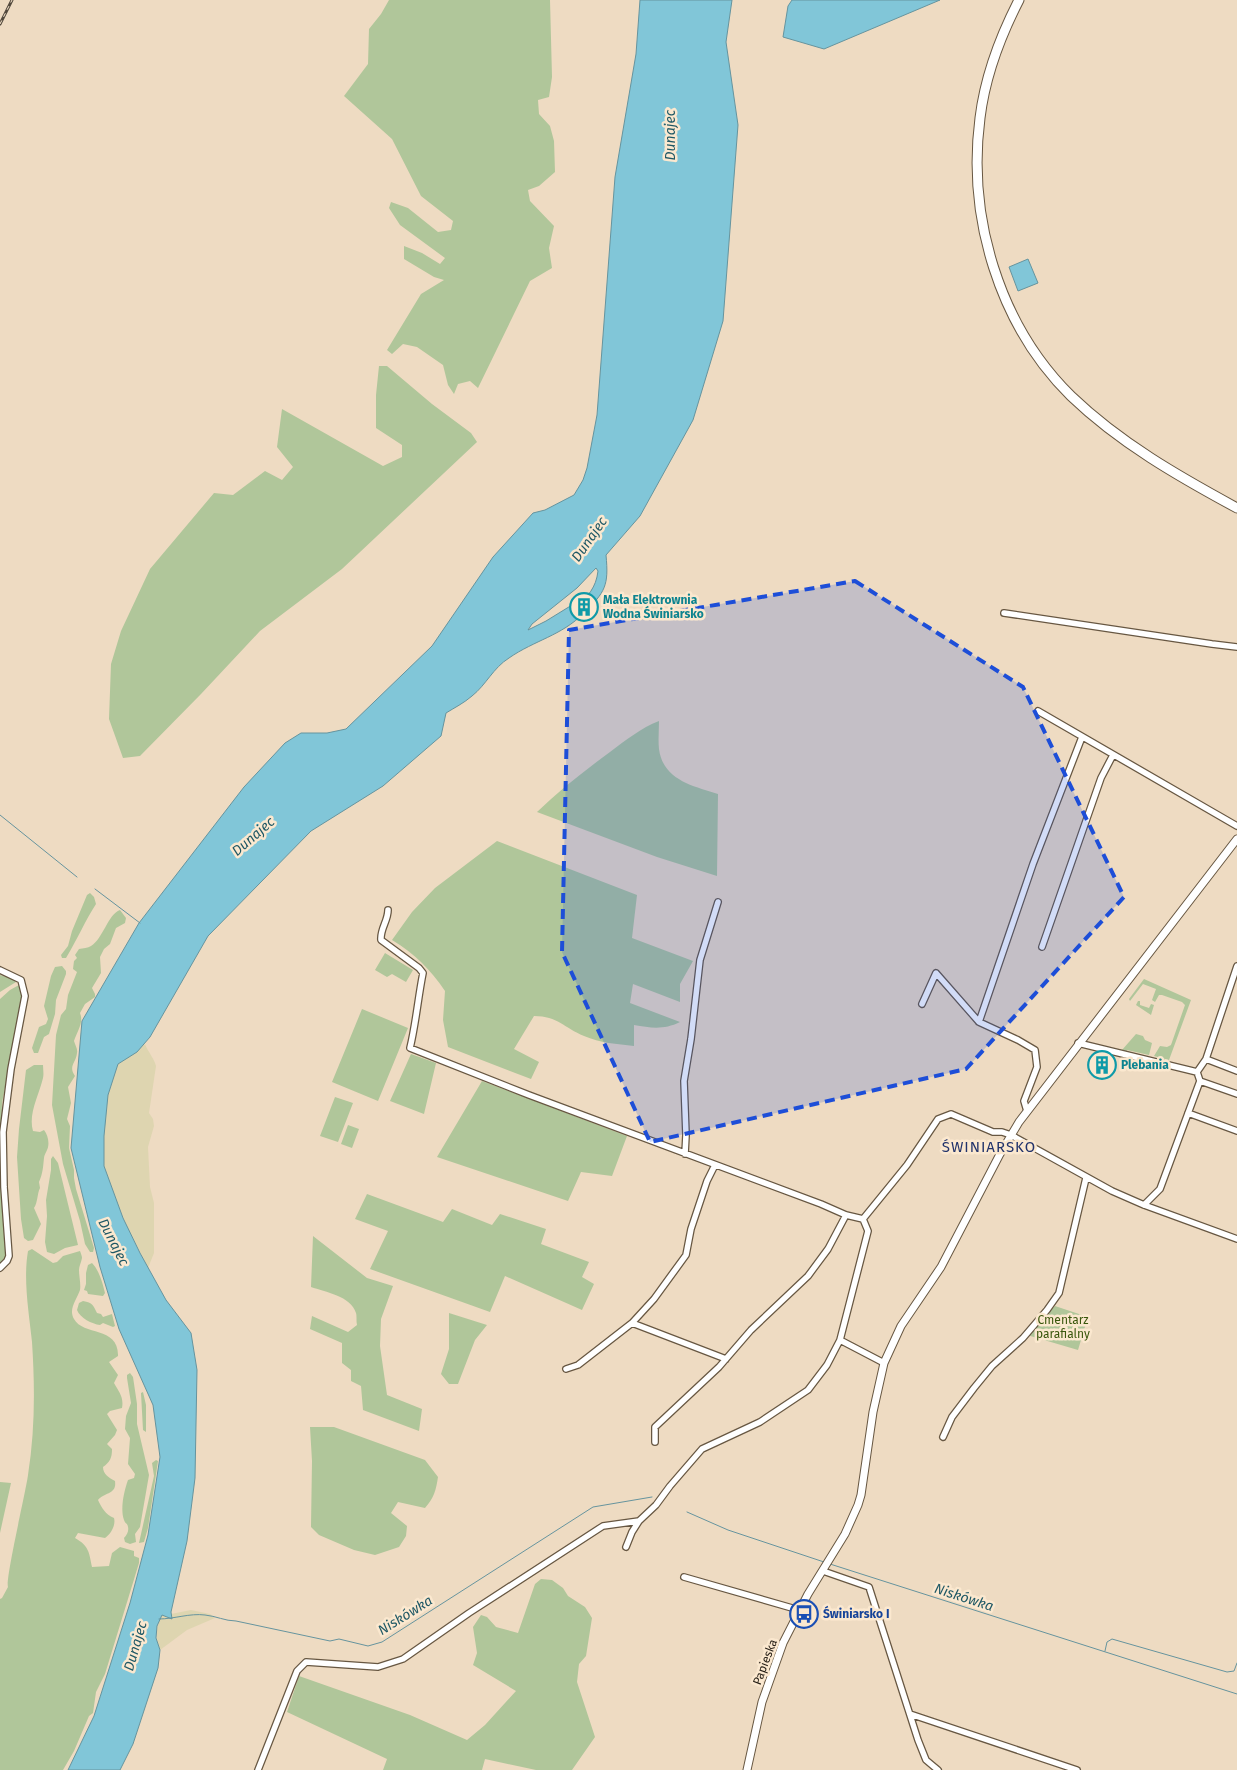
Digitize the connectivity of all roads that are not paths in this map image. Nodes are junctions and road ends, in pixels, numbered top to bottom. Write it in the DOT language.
graph roads {
  1 [pos="1019,0"];
  2 [pos="1237,508"];
  3 [pos="1004,613"];
  4 [pos="1237,646"];
  5 [pos="1038,711"];
  6 [pos="1082,737"];
  7 [pos="1113,755"];
  8 [pos="1237,826"];
  9 [pos="1237,839"];
  10 [pos="718,902"];
  11 [pos="388,910"];
  12 [pos="1042,947"];
  13 [pos="1237,966"];
  14 [pos="0,970"];
  15 [pos="922,1004"];
  16 [pos="979,1022"];
  17 [pos="1078,1043"];
  18 [pos="1206,1059"];
  19 [pos="1237,1070"];
  20 [pos="1197,1072"];
  21 [pos="1200,1080"];
  22 [pos="1237,1094"];
  23 [pos="1027,1111"];
  24 [pos="1188,1113"];
  25 [pos="1237,1131"];
  26 [pos="1011,1135"];
  27 [pos="685,1154"];
  28 [pos="715,1165"];
  29 [pos="1086,1178"];
  30 [pos="1144,1205"];
  31 [pos="846,1216"];
  32 [pos="863,1219"];
  33 [pos="1237,1239"];
  34 [pos="0,1268"];
  35 [pos="632,1323"];
  36 [pos="840,1340"];
  37 [pos="726,1359"];
  38 [pos="884,1363"];
  39 [pos="566,1369"];
  40 [pos="943,1437"];
  41 [pos="655,1442"];
  42 [pos="640,1521"];
  43 [pos="626,1547"];
  44 [pos="824,1570"];
  45 [pos="684,1577"];
  46 [pos="799,1610"];
  47 [pos="910,1714"];
  48 [pos="258,1770"];
  49 [pos="747,1770"];
  50 [pos="938,1770"];
  51 [pos="1077,1770"];
  1 -- 2 [label="main road"];
  3 -- 4 [label="street"];
  5 -- 6 [label="street"];
  6 -- 7 [label="street"];
  6 -- 16 [label="street"];
  7 -- 8 [label="street"];
  7 -- 12 [label="street"];
  9 -- 17 [label="street, Papieska"];
  10 -- 27 [label="street"];
  11 -- 27 [label="street"];
  13 -- 18 [label="street"];
  14 -- 34 [label="street"];
  15 -- 16 [label="street"];
  16 -- 23 [label="street"];
  17 -- 20 [label="street"];
  17 -- 23 [label="street, Papieska"];
  18 -- 19 [label="street"];
  18 -- 20 [label="street"];
  20 -- 21 [label="street"];
  21 -- 22 [label="street"];
  21 -- 24 [label="street"];
  23 -- 26 [label="street, Papieska"];
  24 -- 25 [label="street"];
  24 -- 30 [label="street"];
  26 -- 29 [label="street"];
  26 -- 32 [label="street"];
  26 -- 38 [label="street, Papieska"];
  27 -- 28 [label="street"];
  28 -- 31 [label="street"];
  28 -- 35 [label="street"];
  29 -- 30 [label="street"];
  29 -- 40 [label="street"];
  30 -- 33 [label="street"];
  31 -- 32 [label="street"];
  31 -- 37 [label="street"];
  32 -- 36 [label="street"];
  35 -- 37 [label="street"];
  35 -- 39 [label="street"];
  36 -- 38 [label="street"];
  36 -- 42 [label="street"];
  37 -- 41 [label="street"];
  38 -- 44 [label="street, Papieska"];
  42 -- 43 [label="street"];
  42 -- 48 [label="street"];
  44 -- 46 [label="street, Papieska"];
  44 -- 47 [label="street"];
  45 -- 46 [label="street"];
  46 -- 49 [label="street, Papieska"];
  47 -- 50 [label="street"];
  47 -- 51 [label="street"];
}
